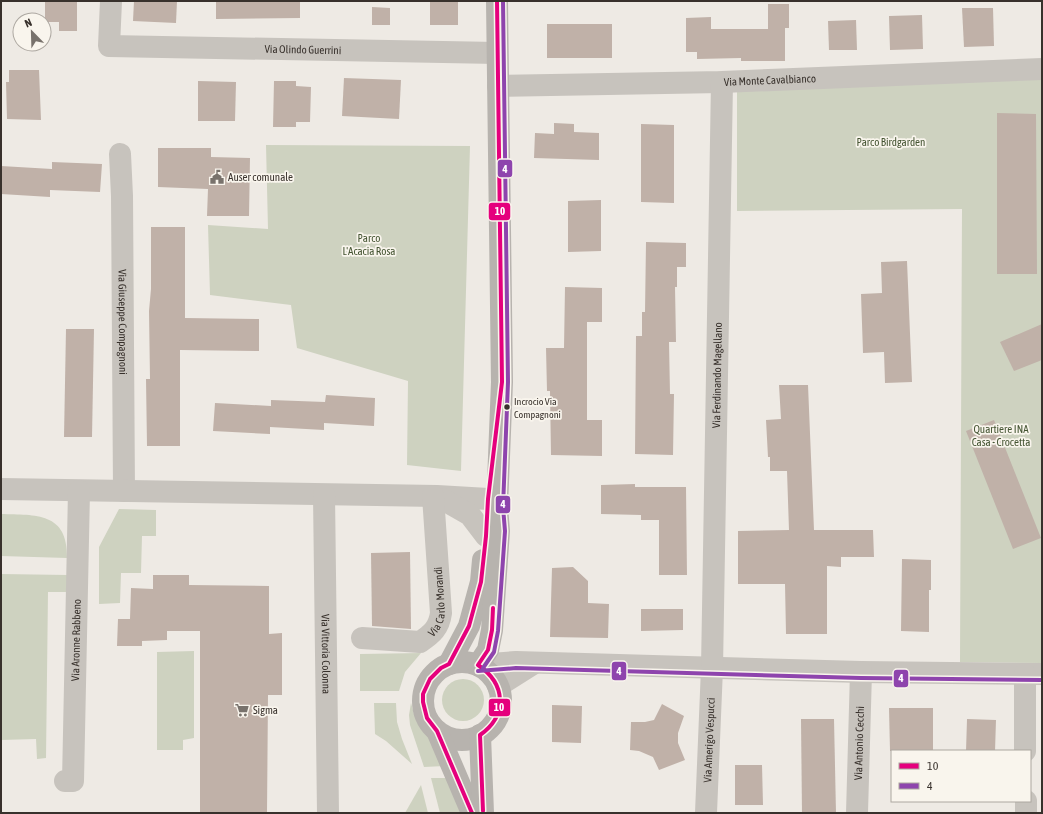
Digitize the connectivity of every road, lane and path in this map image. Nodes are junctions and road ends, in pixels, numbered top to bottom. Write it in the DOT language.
graph roads {
  1 [pos="111,1"];
  2 [pos="497,1"];
  3 [pos="497,53"];
  4 [pos="1042,69"];
  5 [pos="722,82"];
  6 [pos="498,86"];
  7 [pos="120,154"];
  8 [pos="1,489"];
  9 [pos="79,491"];
  10 [pos="124,491"];
  11 [pos="324,495"];
  12 [pos="435,496"];
  13 [pos="493,503"];
  14 [pos="486,536"];
  15 [pos="362,638"];
  16 [pos="449,664"];
  17 [pos="533,664"];
  18 [pos="478,665"];
  19 [pos="712,668"];
  20 [pos="862,672"];
  21 [pos="1033,674"];
  22 [pos="498,686"];
  23 [pos="437,731"];
  24 [pos="480,735"];
  25 [pos="1025,750"];
  26 [pos="65,781"];
  27 [pos="1026,802"];
  28 [pos="328,813"];
  29 [pos="472,813"];
  30 [pos="483,813"];
  31 [pos="706,813"];
  32 [pos="857,813"];
  33 [pos="1026,813"];
  1 -- 3 [label="street, Via Olindo Guerrini"];
  2 -- 3 [label="street"];
  3 -- 6 [label="street"];
  4 -- 5 [label="street, Via Monte Cavalbianco"];
  5 -- 6 [label="street, Via Monte Cavalbianco"];
  5 -- 19 [label="street, Via Ferdinando Magellano"];
  6 -- 13 [label="street"];
  7 -- 10 [label="street, Via Giuseppe Compagnoni"];
  8 -- 9 [label="street"];
  9 -- 10 [label="street"];
  9 -- 26 [label="street, Via Aronne Rabbeno"];
  10 -- 11 [label="street"];
  11 -- 12 [label="street"];
  11 -- 28 [label="street, Via Vittoria Colonna"];
  12 -- 13 [label="street"];
  12 -- 14 [label="street"];
  12 -- 15 [label="street, Via Carlo Morandi"];
  13 -- 14 [label="street"];
  13 -- 18 [label="street"];
  14 -- 16 [label="street"];
  16 -- 18 [label="street"];
  16 -- 23 [label="street"];
  17 -- 18 [label="street"];
  17 -- 19 [label="street"];
  17 -- 22 [label="street"];
  18 -- 22 [label="street"];
  19 -- 20 [label="street"];
  19 -- 31 [label="street, Via Amerigo Vespucci"];
  20 -- 21 [label="street"];
  20 -- 32 [label="street, Via Antonio Cecchi"];
  21 -- 25 [label="street"];
  22 -- 24 [label="street"];
  23 -- 24 [label="street"];
  23 -- 29 [label="street"];
  24 -- 30 [label="street"];
  27 -- 33 [label="street"];
}
